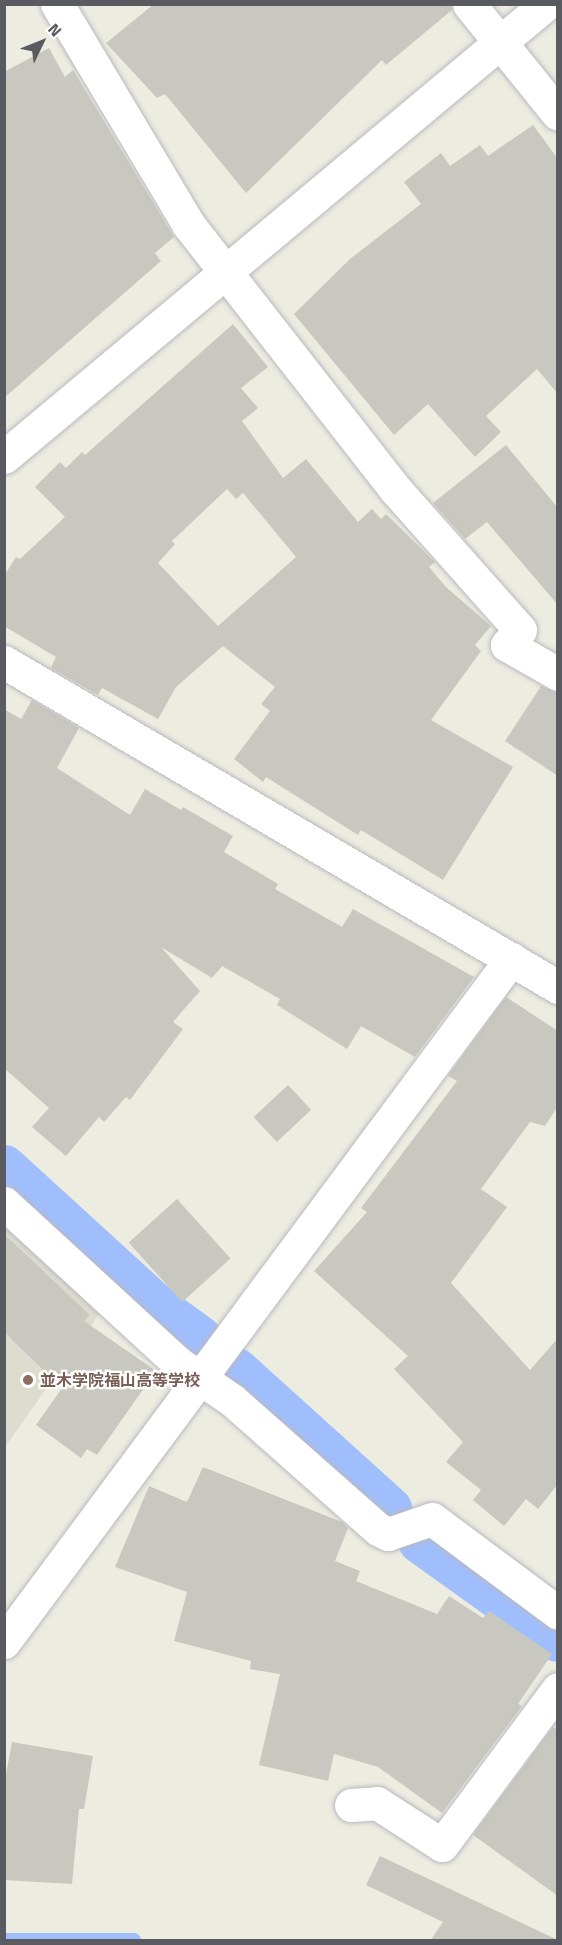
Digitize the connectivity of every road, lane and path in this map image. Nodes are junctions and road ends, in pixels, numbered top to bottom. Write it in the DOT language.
graph roads {
  1 [pos="57,4"];
  2 [pos="469,4"];
  3 [pos="546,4"];
  4 [pos="500,43"];
  5 [pos="558,114"];
  6 [pos="226,274"];
  7 [pos="4,458"];
  8 [pos="4,662"];
  9 [pos="558,674"];
  10 [pos="511,959"];
  11 [pos="558,987"];
  12 [pos="4,1203"];
  13 [pos="198,1378"];
  14 [pos="558,1613"];
  15 [pos="4,1642"];
  16 [pos="558,1689"];
  17 [pos="351,1805"];
  1 -- 6 [label="street"];
  2 -- 4 [label="street"];
  3 -- 4 [label="street"];
  4 -- 5 [label="street"];
  4 -- 6 [label="street"];
  6 -- 7 [label="street"];
  6 -- 9 [label="street"];
  8 -- 10 [label="street"];
  10 -- 11 [label="street"];
  10 -- 13 [label="street"];
  12 -- 13 [label="street"];
  13 -- 14 [label="street"];
  13 -- 15 [label="street"];
  16 -- 17 [label="street"];
}
